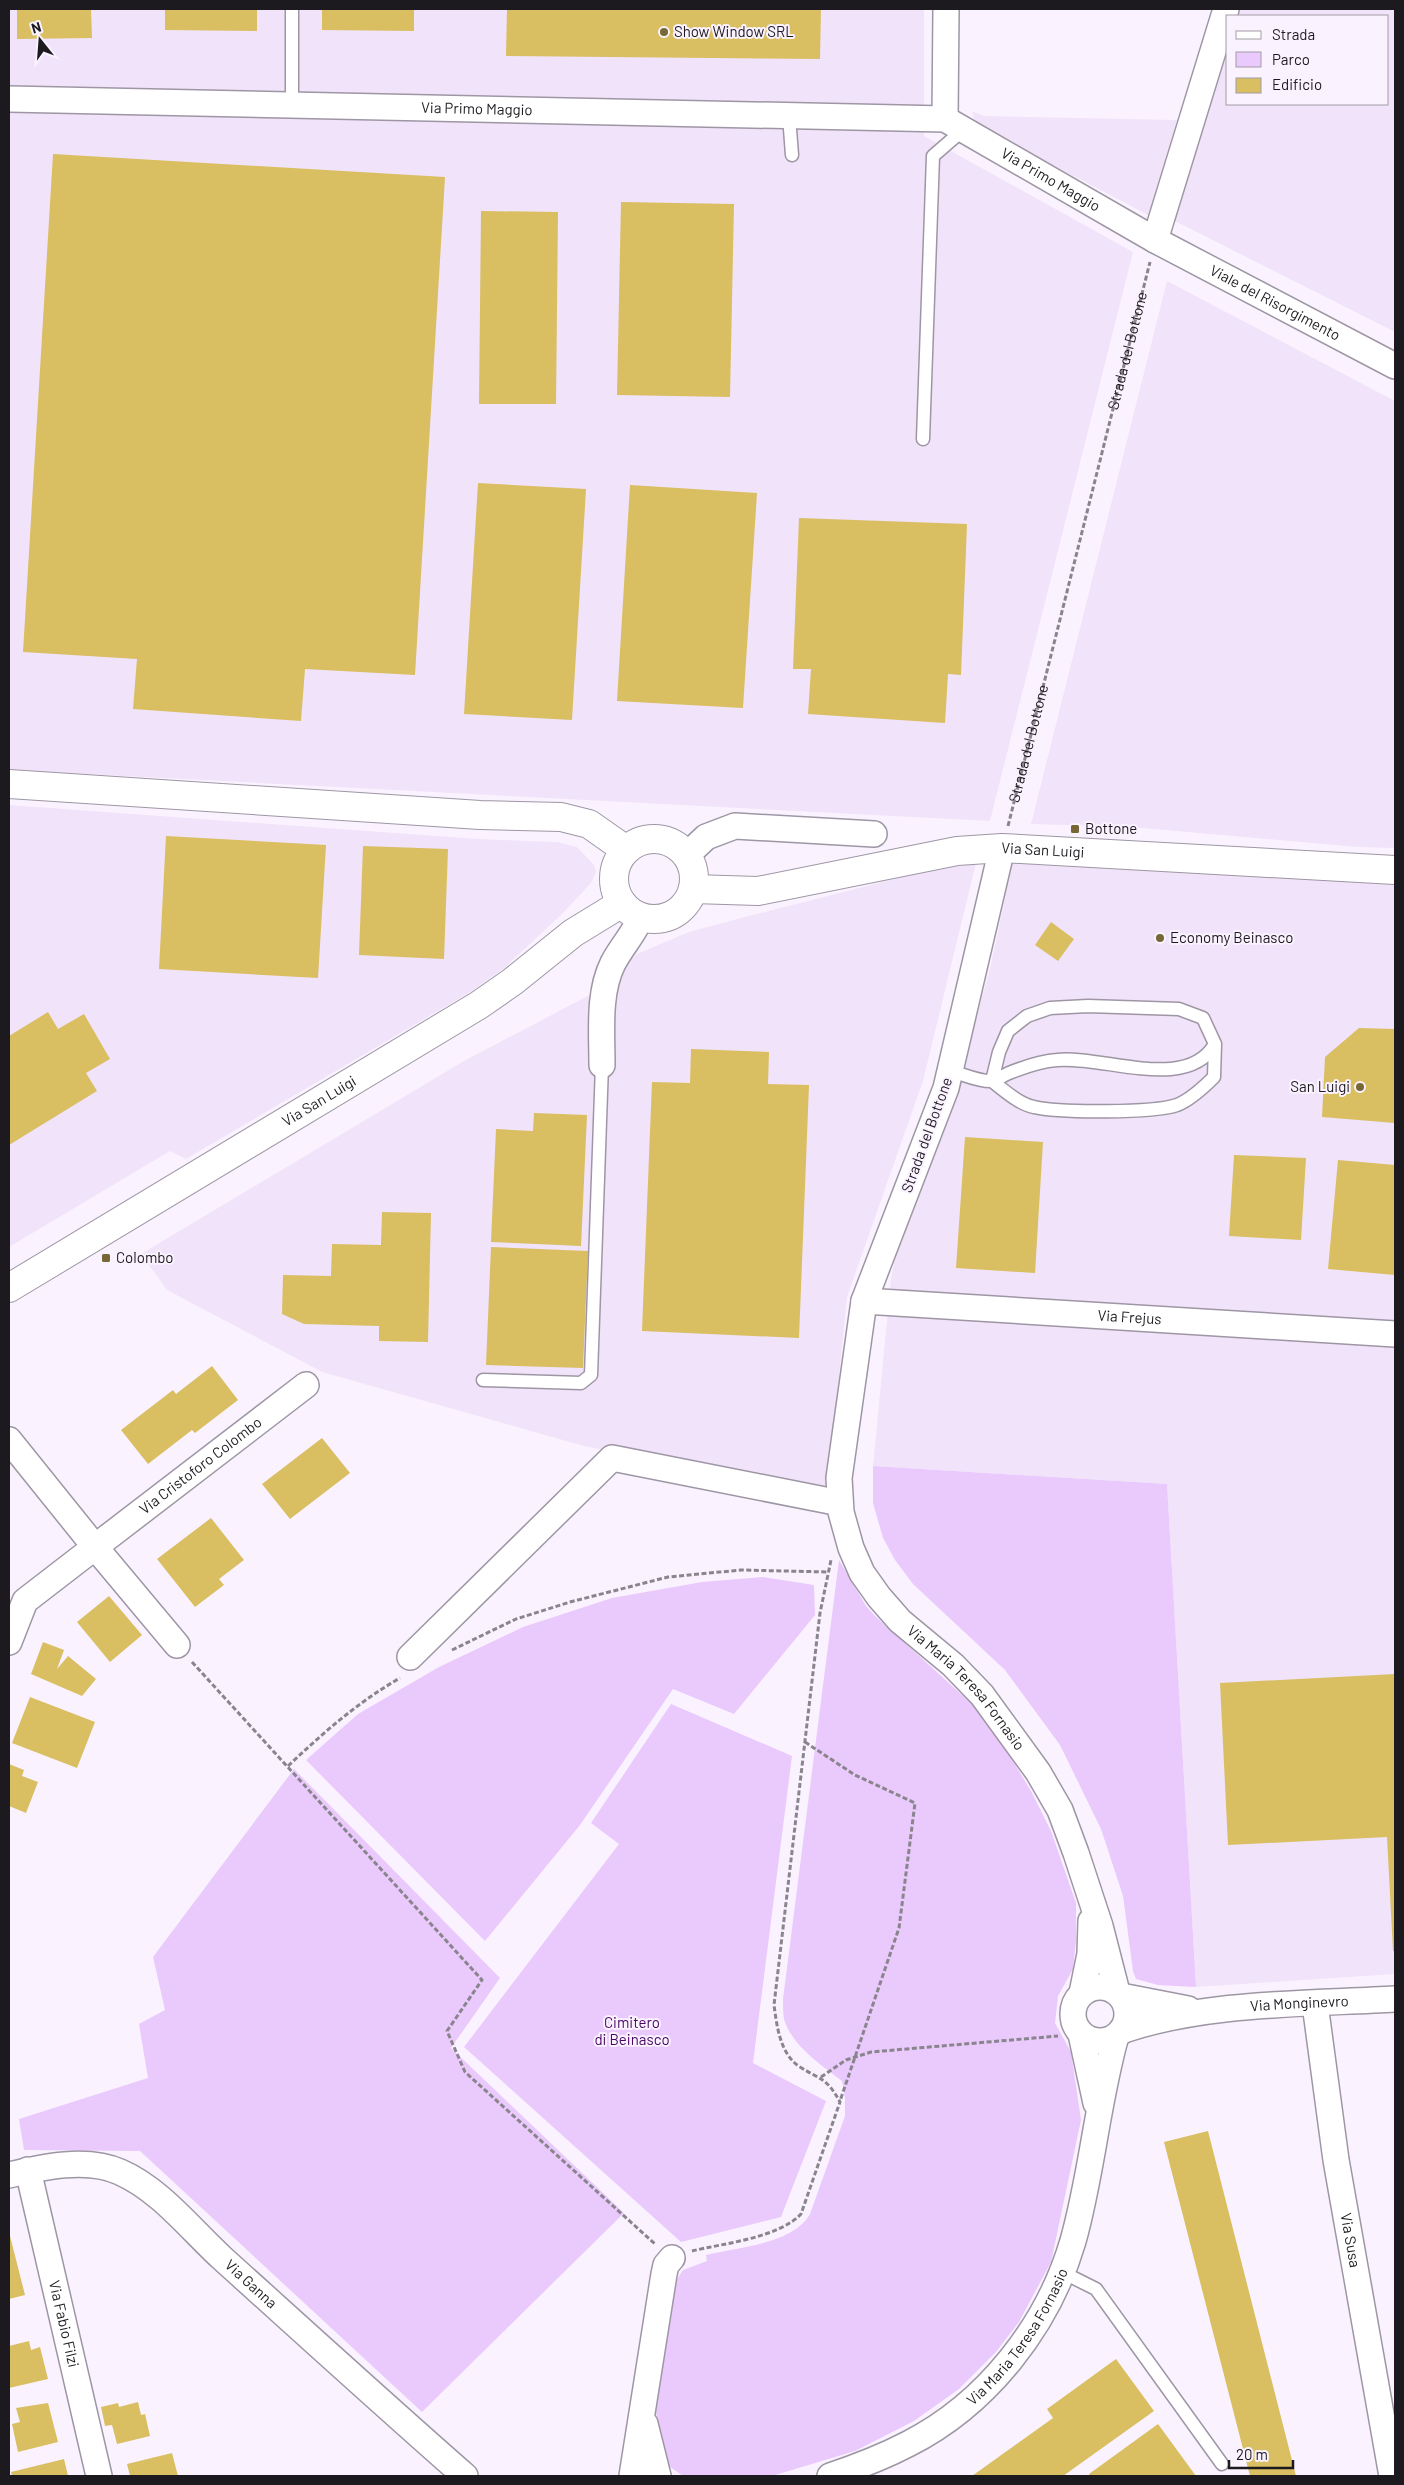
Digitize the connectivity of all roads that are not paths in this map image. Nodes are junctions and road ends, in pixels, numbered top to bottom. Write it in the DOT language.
graph roads {
  1 [pos="292,9"];
  2 [pos="946,9"];
  3 [pos="1226,9"];
  4 [pos="9,99"];
  5 [pos="292,105"];
  6 [pos="789,116"];
  7 [pos="954,125"];
  8 [pos="792,155"];
  9 [pos="1155,240"];
  10 [pos="1395,366"];
  11 [pos="923,439"];
  12 [pos="9,784"];
  13 [pos="874,834"];
  14 [pos="1002,848"];
  15 [pos="626,850"];
  16 [pos="686,856"];
  17 [pos="1395,870"];
  18 [pos="693,889"];
  19 [pos="631,910"];
  20 [pos="1215,1044"];
  21 [pos="602,1065"];
  22 [pos="950,1072"];
  23 [pos="992,1081"];
  24 [pos="9,1288"];
  25 [pos="864,1301"];
  26 [pos="1395,1334"];
  27 [pos="483,1380"];
  28 [pos="306,1385"];
  29 [pos="9,1440"];
  30 [pos="839,1478"];
  31 [pos="840,1503"];
  32 [pos="96,1547"];
  33 [pos="9,1642"];
  34 [pos="177,1645"];
  35 [pos="408,1665"];
  36 [pos="1092,1904"];
  37 [pos="1082,1993"];
  38 [pos="1119,1994"];
  39 [pos="1395,1998"];
  40 [pos="1315,2004"];
  41 [pos="1205,2011"];
  42 [pos="1080,2032"];
  43 [pos="1119,2034"];
  44 [pos="1098,2113"];
  45 [pos="18,2172"];
  46 [pos="672,2258"];
  47 [pos="1062,2272"];
  48 [pos="643,2411"];
  49 [pos="1222,2464"];
  50 [pos="99,2476"];
  51 [pos="465,2476"];
  52 [pos="632,2476"];
  53 [pos="658,2476"];
  54 [pos="830,2476"];
  55 [pos="1392,2476"];
  1 -- 5 [label="lane"];
  2 -- 7 [label="street"];
  3 -- 9 [label="street"];
  4 -- 5 [label="street, Via Primo Maggio"];
  5 -- 6 [label="street, Via Primo Maggio"];
  6 -- 7 [label="street, Via Primo Maggio"];
  6 -- 8 [label="lane"];
  7 -- 9 [label="street, Via Primo Maggio"];
  7 -- 11 [label="lane"];
  9 -- 10 [label="street, Viale del Risorgimento"];
  12 -- 15 [label="street"];
  13 -- 16 [label="street"];
  14 -- 17 [label="street, Via San Luigi"];
  14 -- 18 [label="street, Via San Luigi"];
  14 -- 22 [label="street, Strada del Bottone"];
  15 -- 16 [label="street"];
  15 -- 19 [label="street"];
  16 -- 18 [label="street"];
  18 -- 19 [label="street, Via San Luigi"];
  19 -- 21 [label="street"];
  19 -- 24 [label="street, Via San Luigi"];
  20 -- 23 [label="lane"];
  20 -- 23 [label="lane"];
  20 -- 23 [label="lane"];
  21 -- 27 [label="lane"];
  22 -- 23 [label="lane"];
  22 -- 25 [label="street, Strada del Bottone"];
  25 -- 26 [label="street, Via Frejus"];
  25 -- 30 [label="street, Strada del Bottone"];
  28 -- 32 [label="street, Via Cristoforo Colombo"];
  29 -- 32 [label="street"];
  30 -- 31 [label="street, Via Maria Teresa Fornasio"];
  31 -- 35 [label="street"];
  31 -- 36 [label="street, Via Maria Teresa Fornasio"];
  32 -- 33 [label="street, Via Cristoforo Colombo"];
  32 -- 34 [label="street"];
  36 -- 37 [label="street, Via Maria Teresa Fornasio"];
  36 -- 38 [label="street, Via Maria Teresa Fornasio"];
  37 -- 38 [label="street"];
  37 -- 42 [label="street, Via Maria Teresa Fornasio"];
  38 -- 41 [label="street, Via Monginevro"];
  38 -- 43 [label="street, Via Maria Teresa Fornasio"];
  39 -- 40 [label="street, Via Monginevro"];
  40 -- 41 [label="street, Via Monginevro"];
  40 -- 55 [label="street, Via Susa"];
  41 -- 43 [label="street, Via Monginevro"];
  42 -- 43 [label="street"];
  42 -- 44 [label="street, Via Maria Teresa Fornasio"];
  43 -- 44 [label="street, Via Maria Teresa Fornasio"];
  44 -- 47 [label="street, Via Maria Teresa Fornasio"];
  45 -- 50 [label="street, Via Fabio Filzi"];
  45 -- 51 [label="street, Via Ganna"];
  46 -- 48 [label="street"];
  47 -- 49 [label="lane"];
  47 -- 54 [label="street, Via Maria Teresa Fornasio"];
  48 -- 52 [label="street"];
  48 -- 53 [label="street"];
}
